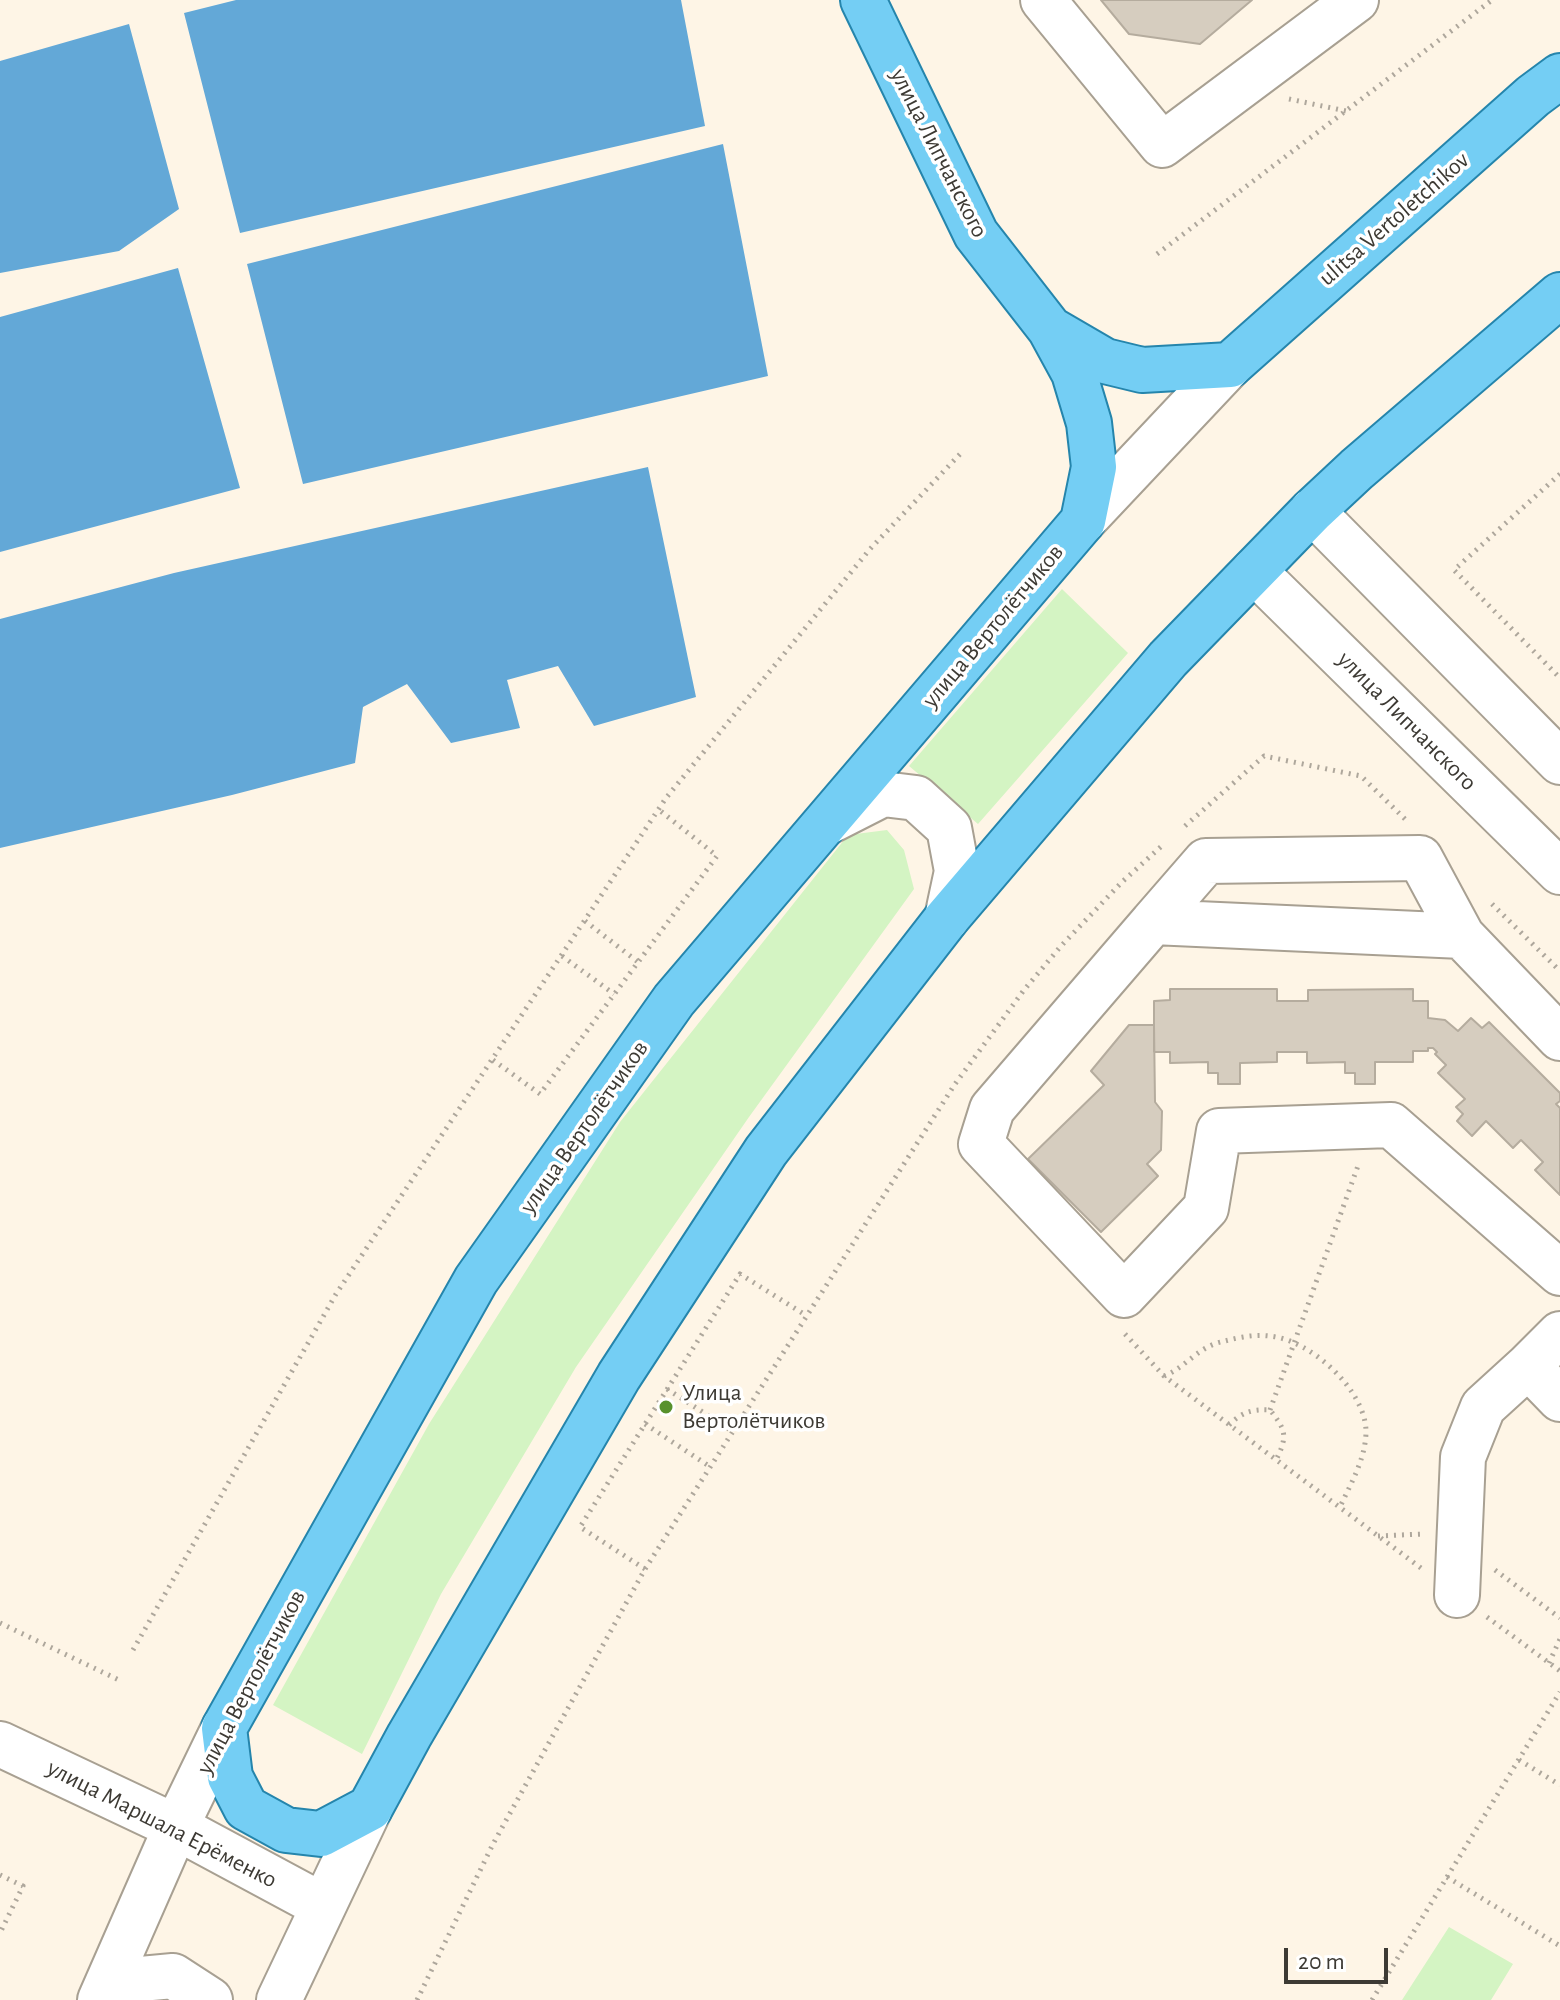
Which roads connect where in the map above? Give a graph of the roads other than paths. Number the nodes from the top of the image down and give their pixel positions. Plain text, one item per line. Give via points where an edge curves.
1 (863, 0) edge
2 (1043, 0) edge
3 (1356, 0) edge
4 (1560, 76) edge
5 (1560, 295) edge
6 (1050, 329) junction
7 (1230, 365) junction
8 (1312, 511) junction
9 (1083, 521) junction
10 (1254, 571) junction
11 (1560, 762) edge
12 (828, 822) junction
13 (1560, 872) edge
14 (947, 918) junction
15 (1153, 922) junction
16 (1462, 936) junction
17 (1560, 1038) edge
18 (1560, 1273) edge
19 (1560, 1334) edge
20 (1528, 1366) junction
21 (1560, 1399) edge
22 (1457, 1595) road end
23 (224, 1728) junction
24 (0, 1744) edge
25 (370, 1808) junction
26 (176, 1827) junction
27 (323, 1906) junction
28 (102, 2000) edge
29 (210, 2000) edge
30 (279, 2000) edge

1 - 6 main road, улица Липчанского via 976,234
2 - 3 street via 1162,145
4 - 7 main road, ulitsa Vertoletchikov
5 - 8 main road
6 - 7 main road via 1105,361 1142,370
6 - 9 main road, улица Липчанского via 1074,373 1089,423 1094,467
7 - 9 street, улица Вертолётчиков
8 - 10 main road
8 - 11 street
9 - 12 main road, улица Вертолётчиков
10 - 13 street, улица Липчанского
10 - 14 main road via 1168,659
12 - 14 street via 883,794 916,798 949,828 957,871
12 - 23 main road, улица Вертолётчиков via 674,1000 476,1280
14 - 25 main road via 766,1151 628,1363
15 - 16 street
15 - 16 street via 1206,861 1420,858
15 - 18 street via 992,1109 981,1144 1124,1295 1206,1208 1219,1131 1391,1125
16 - 17 street
19 - 20 street
20 - 21 street
20 - 22 street via 1483,1407 1463,1457
23 - 25 main road via 230,1777 246,1808 286,1830 321,1834
23 - 26 street, улица Вертолётчиков
24 - 26 street, улица Маршала Ерёменко
25 - 27 street
26 - 27 street, улица Маршала Ерёменко
26 - 28 street, улица Вертолётчиков
27 - 30 street
28 - 29 street via 141,1979 173,1976

